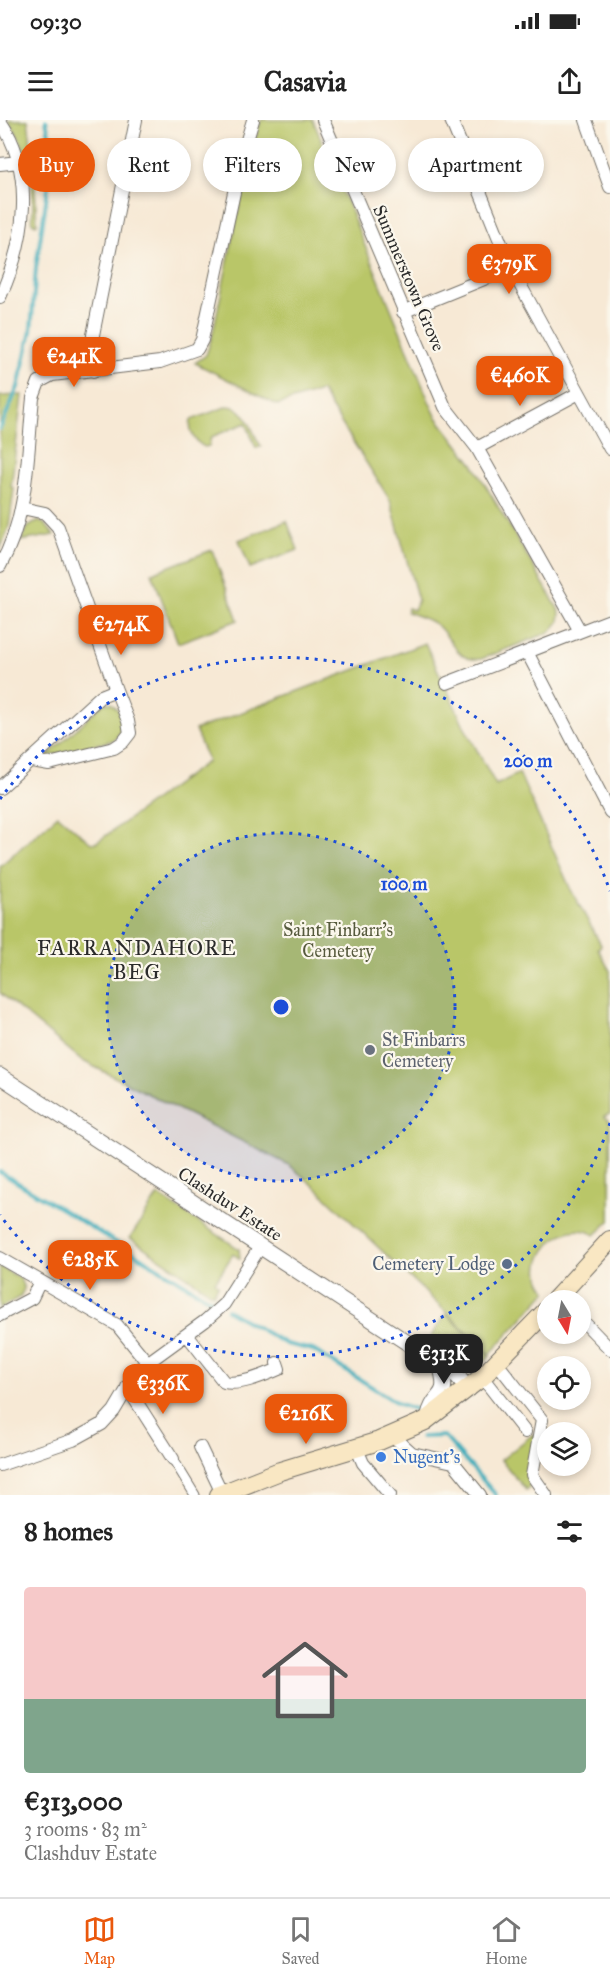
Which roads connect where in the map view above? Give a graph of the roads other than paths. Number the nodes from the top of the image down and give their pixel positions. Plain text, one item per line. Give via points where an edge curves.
1 (136, 120) edge
2 (253, 120) edge
3 (323, 120) edge
4 (451, 120) edge
5 (586, 120) edge
6 (0, 121) edge
7 (18, 158) edge
8 (18, 162) edge
9 (0, 164) edge
10 (610, 187) edge
11 (23, 192) edge
12 (511, 268) junction
13 (1, 290) edge
14 (403, 312) junction
15 (93, 371) junction
16 (579, 393) junction
17 (477, 448) junction
18 (610, 449) edge
19 (22, 508) junction
20 (0, 566) edge
21 (610, 620) edge
22 (580, 632) junction
23 (527, 652) junction
24 (447, 683) dead end
25 (116, 690) junction
26 (32, 761) junction
27 (0, 788) edge
28 (610, 812) edge
29 (0, 1076) edge
30 (610, 1240) edge
31 (260, 1247) junction
32 (0, 1258) edge
33 (40, 1281) junction
34 (566, 1290) edge
35 (0, 1315) edge
36 (537, 1321) edge
37 (591, 1329) edge
38 (187, 1335) junction
39 (610, 1349) edge
40 (147, 1362) junction
41 (278, 1363) dead end
42 (497, 1363) junction
43 (440, 1364) junction
44 (476, 1383) junction
45 (127, 1387) junction
46 (428, 1419) junction
47 (525, 1432) dead end
48 (393, 1436) junction
49 (200, 1448) dead end
50 (357, 1449) junction
51 (173, 1459) joint
52 (0, 1465) edge
53 (220, 1494) edge
54 (195, 1495) edge
55 (390, 1495) edge
56 (480, 1495) edge
57 (546, 1495) edge

1 - 15 street via 93,335
2 - 15 street via 197,349 187,355
3 - 14 street, Summerstown Grove
4 - 12 street
5 - 10 street
6 - 7 street
8 - 9 street
11 - 13 street via 14,264
12 - 14 street
12 - 16 street
14 - 17 street, Summerstown Grove via 445,407
15 - 19 street via 52,375 39,382 33,398
16 - 17 street
16 - 18 street
17 - 22 street, Summerstown Grove
19 - 20 street via 13,542
19 - 25 street via 50,516 58,527
21 - 22 street
22 - 23 street
23 - 24 street
23 - 28 street
25 - 26 street via 101,696
25 - 26 street via 130,733 123,742 114,748 49,764
26 - 27 street
29 - 31 street, Clashduv Estate
30 - 34 main road
31 - 38 street via 224,1304
31 - 43 street, Clashduv Estate
32 - 33 street
33 - 35 street via 32,1298
33 - 40 street via 117,1325
36 - 42 main road
37 - 39 street
38 - 40 street
38 - 41 street via 219,1378 228,1383 279,1369
40 - 45 street
42 - 44 main road
42 - 57 street via 542,1420 532,1476
43 - 44 street, Clashduv Estate
43 - 46 street via 444,1388
44 - 46 main road
44 - 47 street
45 - 51 street
45 - 52 street via 108,1418 89,1433
46 - 48 main road
48 - 50 main road
48 - 56 street via 412,1453 453,1461
49 - 53 street
50 - 53 main road
50 - 55 street via 363,1463
51 - 54 street

